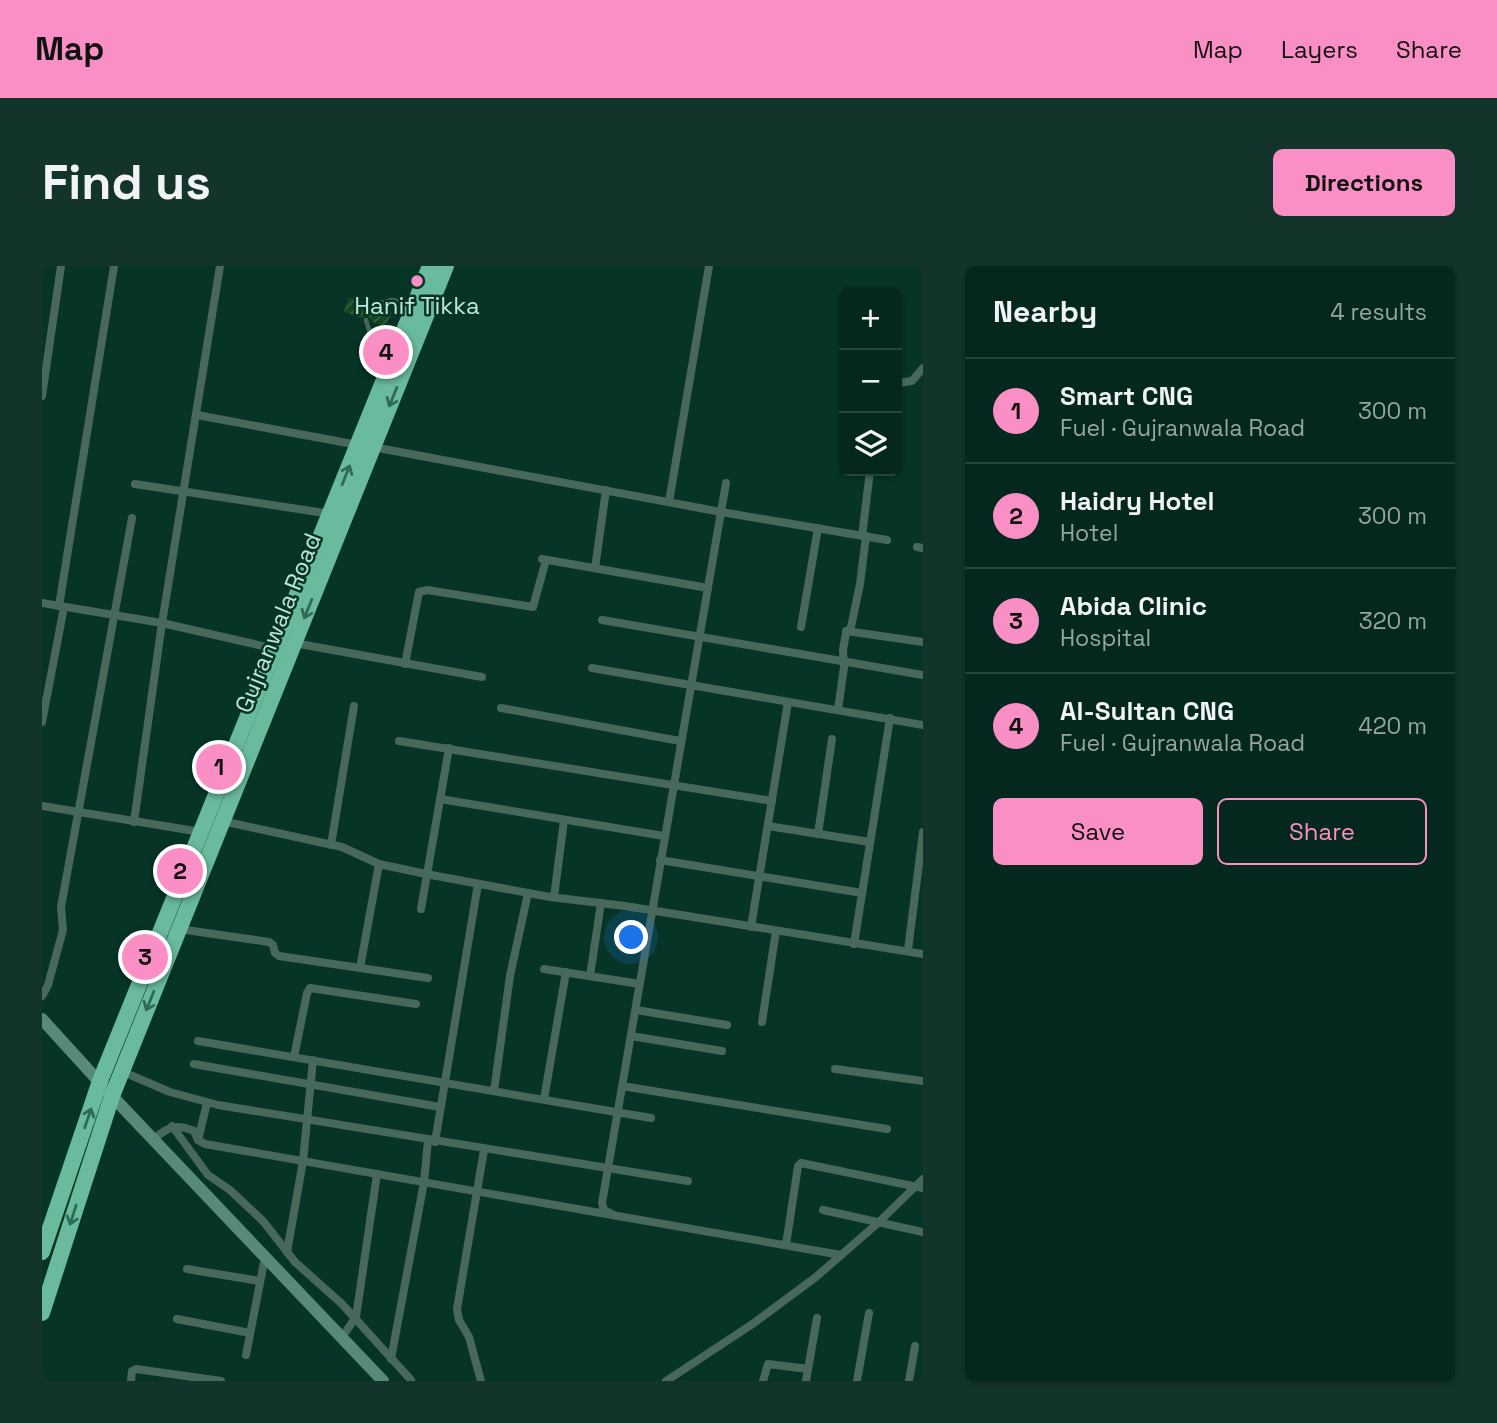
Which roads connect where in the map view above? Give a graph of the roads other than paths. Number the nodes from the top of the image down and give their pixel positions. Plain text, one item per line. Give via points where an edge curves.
1 (61, 266) edge
2 (114, 266) edge
3 (220, 266) edge
4 (430, 266) edge
5 (446, 266) edge
6 (709, 266) edge
7 (373, 306) dead end
8 (420, 310) junction
9 (366, 320) dead end
10 (392, 361) junction
11 (923, 368) edge
12 (902, 383) edge
13 (42, 396) edge
14 (197, 415) junction
15 (366, 446) junction
16 (870, 476) edge
17 (726, 483) dead end
18 (135, 484) dead end
19 (606, 490) junction
20 (185, 491) junction
21 (669, 502) junction
22 (721, 512) junction
23 (331, 514) junction
24 (132, 518) dead end
25 (818, 528) junction
26 (864, 536) junction
27 (887, 540) dead end
28 (594, 568) junction
29 (708, 588) junction
30 (42, 603) edge
31 (62, 607) junction
32 (113, 615) junction
33 (602, 620) dead end
34 (162, 624) junction
35 (801, 627) dead end
36 (846, 631) junction
37 (699, 636) junction
38 (923, 642) edge
39 (294, 643) junction
40 (276, 649) junction
41 (844, 661) junction
42 (405, 664) junction
43 (592, 668) dead end
44 (923, 675) edge
45 (482, 677) dead end
46 (690, 687) junction
47 (788, 702) junction
48 (354, 706) dead end
49 (501, 708) dead end
50 (838, 710) junction
51 (890, 718) junction
52 (42, 722) edge
53 (923, 725) edge
54 (832, 739) dead end
55 (399, 741) dead end
56 (680, 741) junction
57 (449, 748) junction
58 (673, 785) junction
59 (440, 799) junction
60 (772, 801) junction
61 (42, 806) edge
62 (78, 813) junction
63 (564, 820) junction
64 (222, 821) junction
65 (134, 822) junction
66 (768, 826) junction
67 (202, 832) junction
68 (923, 832) edge
69 (818, 834) junction
70 (664, 836) junction
71 (870, 842) junction
72 (331, 845) junction
73 (660, 860) junction
74 (379, 864) junction
75 (426, 874) junction
76 (760, 876) junction
77 (478, 884) junction
78 (528, 893) junction
79 (862, 893) junction
80 (554, 897) junction
81 (601, 903) junction
82 (421, 909) dead end
83 (652, 911) junction
84 (751, 927) junction
85 (179, 929) junction
86 (776, 931) junction
87 (854, 944) junction
88 (908, 950) junction
89 (923, 954) edge
90 (360, 968) junction
91 (544, 969) dead end
92 (566, 972) junction
93 (590, 976) junction
94 (429, 978) dead end
95 (640, 984) junction
96 (42, 996) edge
97 (416, 1004) dead end
98 (636, 1010) junction
99 (42, 1019) edge
100 (762, 1022) dead end
101 (727, 1024) dead end
102 (631, 1036) junction
103 (198, 1041) dead end
104 (722, 1051) dead end
105 (294, 1057) junction
106 (313, 1060) junction
107 (194, 1064) dead end
108 (835, 1069) dead end
109 (121, 1072) junction
110 (100, 1081) junction
111 (923, 1081) edge
112 (443, 1082) junction
113 (311, 1084) junction
114 (622, 1086) junction
115 (494, 1091) junction
116 (112, 1096) junction
117 (544, 1100) junction
118 (207, 1103) junction
119 (440, 1107) junction
120 (617, 1112) junction
121 (651, 1118) dead end
122 (307, 1121) junction
123 (172, 1126) junction
124 (887, 1129) dead end
125 (153, 1139) junction
126 (198, 1139) junction
127 (431, 1141) junction
128 (484, 1150) junction
129 (303, 1161) junction
130 (608, 1170) junction
131 (377, 1174) junction
132 (923, 1179) edge
133 (688, 1181) dead end
134 (424, 1182) junction
135 (919, 1188) edge
136 (478, 1191) junction
137 (823, 1210) dead end
138 (616, 1216) junction
139 (48, 1219) edge
140 (879, 1222) junction
141 (923, 1232) edge
142 (786, 1245) junction
143 (42, 1252) edge
144 (288, 1254) junction
145 (841, 1255) junction
146 (265, 1257) junction
147 (187, 1269) dead end
148 (276, 1269) junction
149 (260, 1281) junction
150 (42, 1313) edge
151 (869, 1313) dead end
152 (817, 1318) dead end
153 (177, 1319) dead end
154 (355, 1320) junction
155 (250, 1333) junction
156 (342, 1338) junction
157 (915, 1346) dead end
158 (246, 1354) dead end
159 (391, 1359) junction
160 (808, 1369) junction
161 (411, 1380) edge
162 (131, 1381) edge
163 (221, 1381) edge
164 (383, 1381) edge
165 (481, 1381) edge
166 (666, 1381) edge
167 (763, 1381) edge
168 (806, 1381) edge
169 (857, 1381) edge
170 (909, 1381) edge

1 - 13 street
2 - 31 street
3 - 14 street
4 - 8 highway, Gujranwala Road
5 - 8 highway, Gujranwala Road
6 - 21 street
7 - 8 lane via 392,300
8 - 10 highway, Gujranwala Road
8 -> 15 highway, Gujranwala Road
9 - 10 lane via 372,340
10 - 15 highway, Gujranwala Road
11 - 12 street via 912,382
14 - 15 street
14 - 20 street
15 - 19 street
23 -> 15 highway, Gujranwala Road
15 -> 39 highway, Gujranwala Road
16 - 26 street
17 - 22 street
18 - 20 street
19 - 21 street
19 - 28 street
20 - 23 street
20 - 34 street
21 - 22 street
22 - 25 street
22 - 29 street
23 - 40 highway, Gujranwala Road
24 - 32 street
25 - 26 street
25 - 35 street
26 - 27 street
26 - 36 street via 860,584 851,627
28 - 29 street
28 - 42 street via 544,560 531,608 419,592
29 - 37 street
30 - 31 street
31 - 32 street
31 - 52 street
32 - 34 street
32 - 62 street
33 - 37 street
34 - 40 street
34 - 65 street
36 - 38 street
36 - 41 street
37 - 41 street
37 - 46 street
39 - 42 street
39 - 64 highway, Gujranwala Road
40 - 67 highway, Gujranwala Road
41 - 44 street
41 - 50 street
42 - 45 street
43 - 46 street
46 - 47 street
46 - 56 street
47 - 50 street
47 - 60 street
48 - 72 street
49 - 56 street
50 - 51 street
51 - 53 street
51 - 71 street
54 - 69 street
55 - 57 street
56 - 58 street
57 - 58 street
57 - 59 street
58 - 60 street
58 - 70 street
59 - 63 street
59 - 75 street
60 - 66 street
61 - 62 street
62 - 65 street
62 - 96 street via 61,907 63,930
63 - 70 street
63 - 80 street
64 - 72 street
64 - 85 highway, Gujranwala Road
65 - 67 street
66 - 69 street
66 - 76 street
67 - 110 highway, Gujranwala Road
68 - 88 street
69 - 71 street
70 - 73 street
71 - 79 street
72 - 74 street
73 - 76 street
73 - 83 street
74 - 75 street
74 - 90 street
75 - 77 street
75 - 82 street
76 - 79 street
76 - 84 street
77 - 78 street
77 - 112 street
78 - 80 street
78 - 115 street
79 - 87 street
80 - 81 street
81 - 83 street
81 - 93 street
83 - 84 street
83 - 95 street
84 - 86 street
85 - 90 street via 269,942 279,956
85 -> 109 highway, Gujranwala Road
86 - 87 street
86 - 100 street
87 - 88 street
88 - 89 street
90 - 94 street
91 - 92 street
92 - 93 street
92 - 117 street
93 - 95 street
95 - 98 street
97 - 105 street via 310,989
98 - 101 street
98 - 102 street
99 - 110 main road
102 - 104 street
102 - 114 street
103 - 105 street
105 - 106 street
106 - 112 street
106 - 113 street
107 - 113 street
108 - 111 street
109 - 116 highway, Gujranwala Road
109 - 118 street
110 - 116 main road
139 -> 110 highway, Gujranwala Road
112 - 115 street
112 - 119 street
113 - 119 street
113 - 122 street
114 - 120 street
114 - 124 street
115 - 117 street
116 - 125 main road
116 -> 150 highway, Gujranwala Road
117 - 120 street
118 - 122 street
118 - 126 street
119 - 127 street
120 - 121 street
120 - 130 street
122 - 127 street
122 - 129 street
123 - 125 street
123 - 126 street via 192,1129
123 - 144 street via 208,1175 263,1221
125 - 146 main road
126 - 129 street
127 - 128 street
127 - 134 street
128 - 130 street
128 - 136 street
129 - 131 street
129 - 144 street
130 - 133 street
130 - 138 street via 602,1206
131 - 134 street
131 - 154 street
132 - 135 street
134 - 136 street
134 - 159 street
135 - 140 street
135 - 142 street via 800,1163
136 - 138 street
136 - 165 street via 457,1310
137 - 140 street
138 - 142 street
139 - 143 highway, Gujranwala Road
140 - 141 street
140 - 145 street
142 - 145 street
144 - 148 street
144 - 154 street
145 - 166 street via 754,1323
146 - 148 main road
146 - 149 street
147 - 149 street
148 - 156 main road
149 - 155 street
151 - 169 street
152 - 160 street
153 - 155 street
154 - 156 street
154 - 159 street
155 - 158 street
156 - 164 main road
157 - 170 street
159 - 161 street
160 - 167 street via 768,1364
160 - 168 street
162 - 163 street via 136,1369

